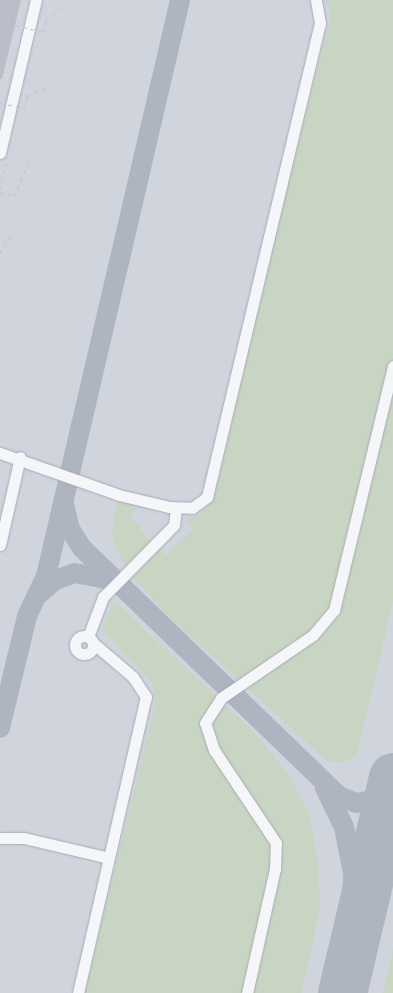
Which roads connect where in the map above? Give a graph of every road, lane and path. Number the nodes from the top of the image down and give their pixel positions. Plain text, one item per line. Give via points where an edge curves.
1 (36, 0) edge
2 (316, 0) edge
3 (64, 4) dead end
4 (15, 25) dead end
5 (49, 86) dead end
6 (0, 103) edge
7 (0, 154) edge
8 (30, 159) dead end
9 (0, 193) edge
10 (11, 235) dead end
11 (0, 253) edge
12 (393, 366) edge
13 (0, 453) edge
14 (20, 458) junction
15 (176, 508) junction
16 (0, 544) edge
17 (0, 838) edge
18 (109, 858) junction
19 (78, 993) edge
20 (247, 993) edge

1 - 7 lane
2 - 15 lane via 320,23 211,488 196,507
3 - 4 path, bridge via 46,20 43,32
5 - 6 path, bridge via 28,96 25,108
8 - 9 path via 14,196
10 - 11 path
12 - 20 lane via 334,610 312,635 221,698 205,722 214,750 276,843 275,869
13 - 14 lane
14 - 15 lane via 119,495
14 - 16 lane
15 - 18 lane via 174,525 99,603 90,644 116,660 142,686 146,697
17 - 18 lane via 24,838
18 - 19 lane

